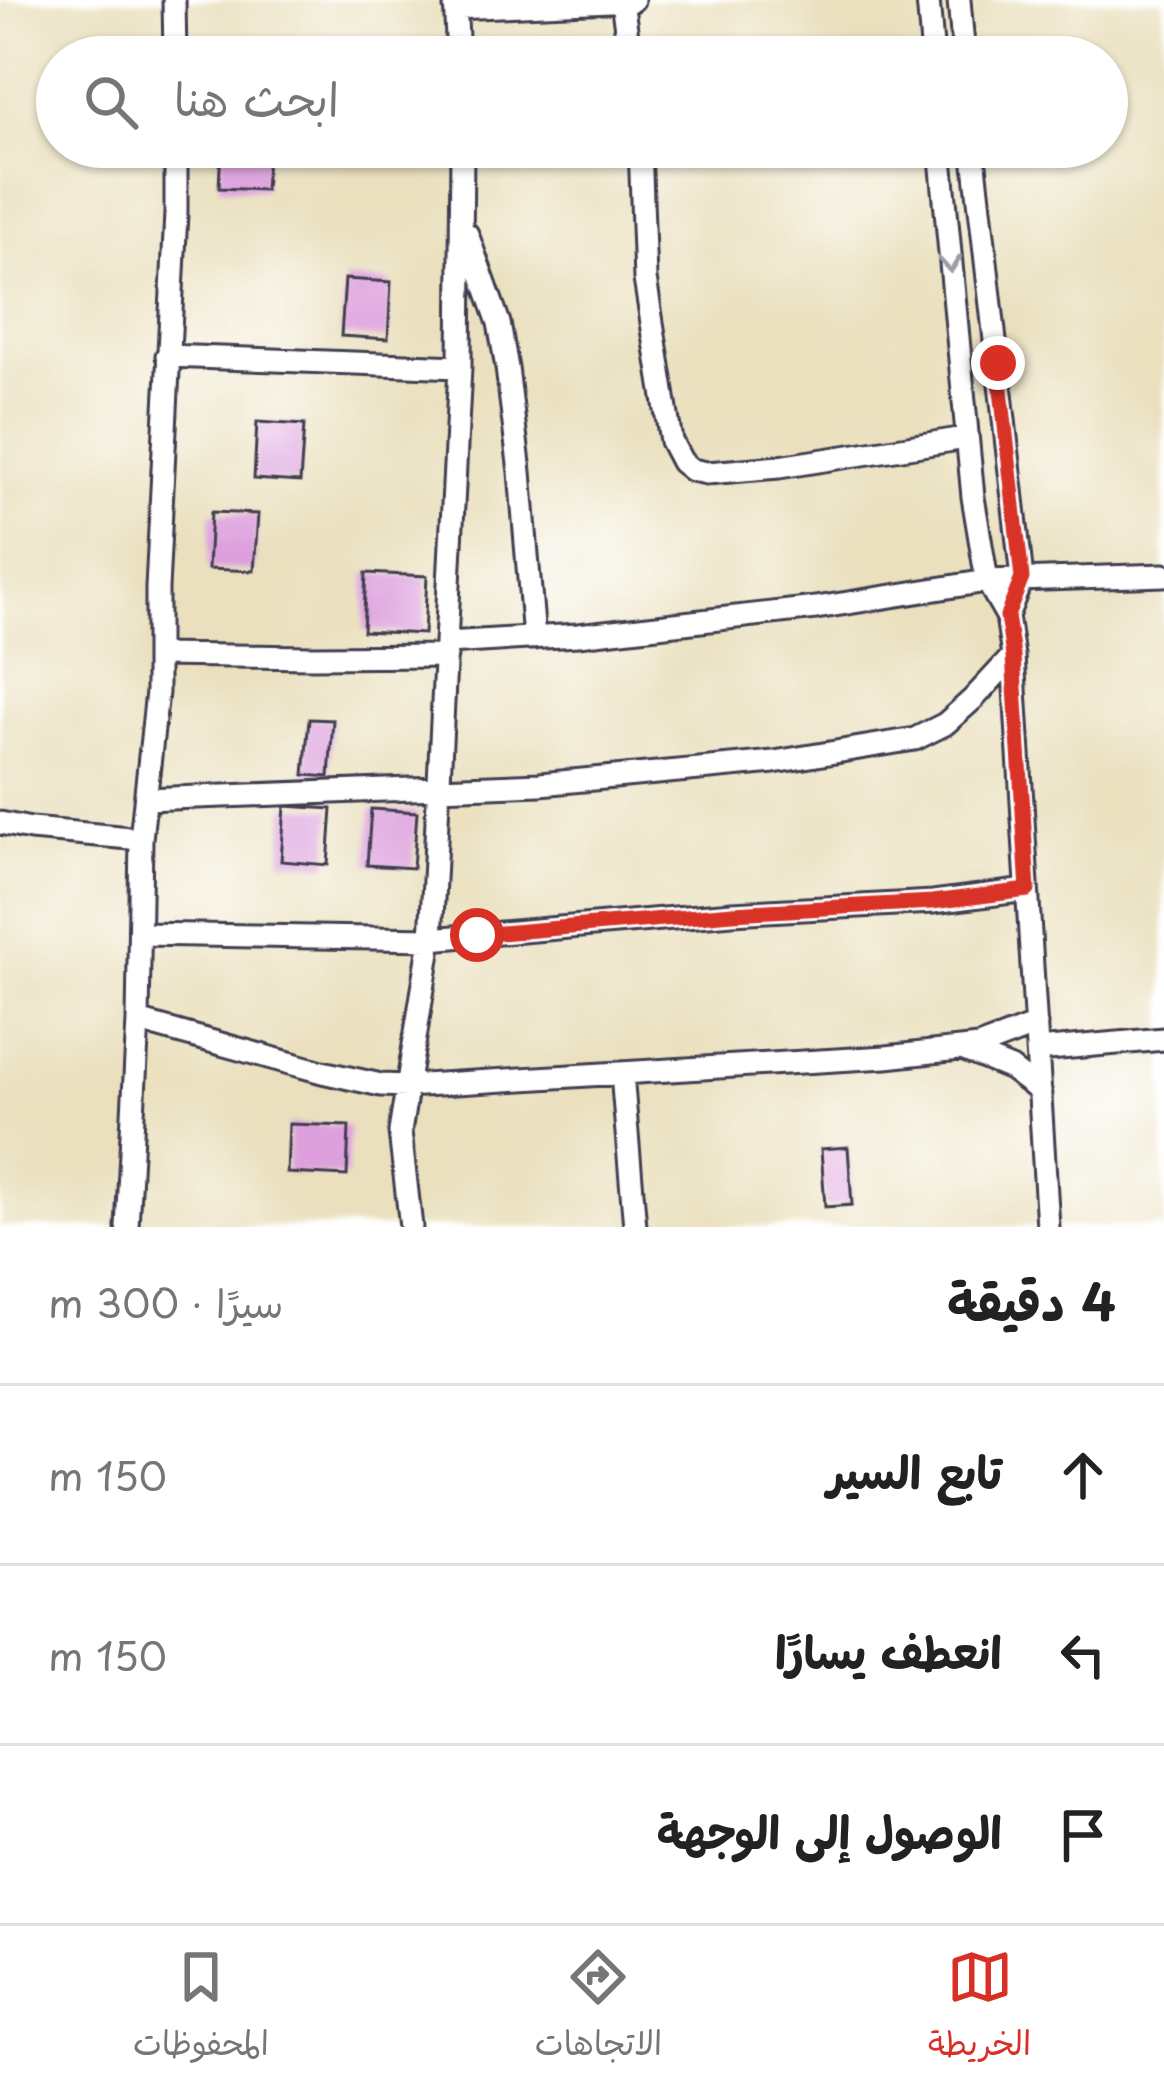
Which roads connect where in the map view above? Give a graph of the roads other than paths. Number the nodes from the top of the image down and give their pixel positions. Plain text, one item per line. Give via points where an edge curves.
1 (174, 0) edge
2 (633, 0) edge
3 (928, 0) edge
4 (959, 0) edge
5 (622, 1) edge
6 (455, 4) edge
7 (175, 36) edge
8 (457, 36) edge
9 (627, 36) edge
10 (931, 36) edge
11 (962, 36) edge
12 (176, 168) edge
13 (462, 168) edge
14 (641, 168) edge
15 (942, 168) edge
16 (975, 168) edge
17 (463, 222) junction
18 (167, 356) junction
19 (460, 367) junction
20 (966, 438) junction
21 (1164, 575) edge
22 (1022, 578) junction
23 (987, 581) junction
24 (1007, 616) junction
25 (534, 638) junction
26 (446, 650) junction
27 (157, 655) junction
28 (1013, 656) junction
29 (439, 786) junction
30 (146, 799) junction
31 (0, 823) edge
32 (141, 839) junction
33 (1028, 890) junction
34 (140, 934) junction
35 (431, 938) junction
36 (138, 1021) junction
37 (1036, 1025) junction
38 (1164, 1039) edge
39 (962, 1049) junction
40 (1037, 1050) junction
41 (622, 1074) junction
42 (406, 1086) junction
43 (1040, 1091) junction
44 (127, 1227) edge
45 (411, 1227) edge
46 (635, 1227) edge
47 (1048, 1227) edge

1 - 7 street
2 - 5 street
3 - 10 street
4 - 11 street
5 - 6 street
5 - 9 street
6 - 8 street
12 - 18 street
13 - 17 street
14 - 20 street via 645,279 671,441 682,462 707,472 778,467
15 -> 20 street
16 - 22 street
17 - 19 street
17 - 25 street via 507,368
18 - 19 street
18 - 27 street
19 - 26 street
20 - 23 street
21 - 22 street
22 - 23 street
22 - 24 street
23 - 24 street
23 - 25 street
24 - 28 street
25 - 26 street
26 - 27 street
26 - 29 street
27 - 30 street
28 - 29 street via 945,724 915,739 774,763
28 - 33 street
29 - 30 street
29 - 35 street
30 - 32 street
31 - 32 street
32 - 34 street
33 - 35 street
33 - 37 street
34 - 35 street
34 - 36 street
35 - 42 street
36 - 42 street via 322,1072
36 - 44 street
37 - 39 street
37 - 40 street
38 - 40 street
39 - 41 street
39 - 43 street
40 - 43 street
41 - 42 street
41 - 46 street
42 - 45 street via 400,1132
43 - 47 street

